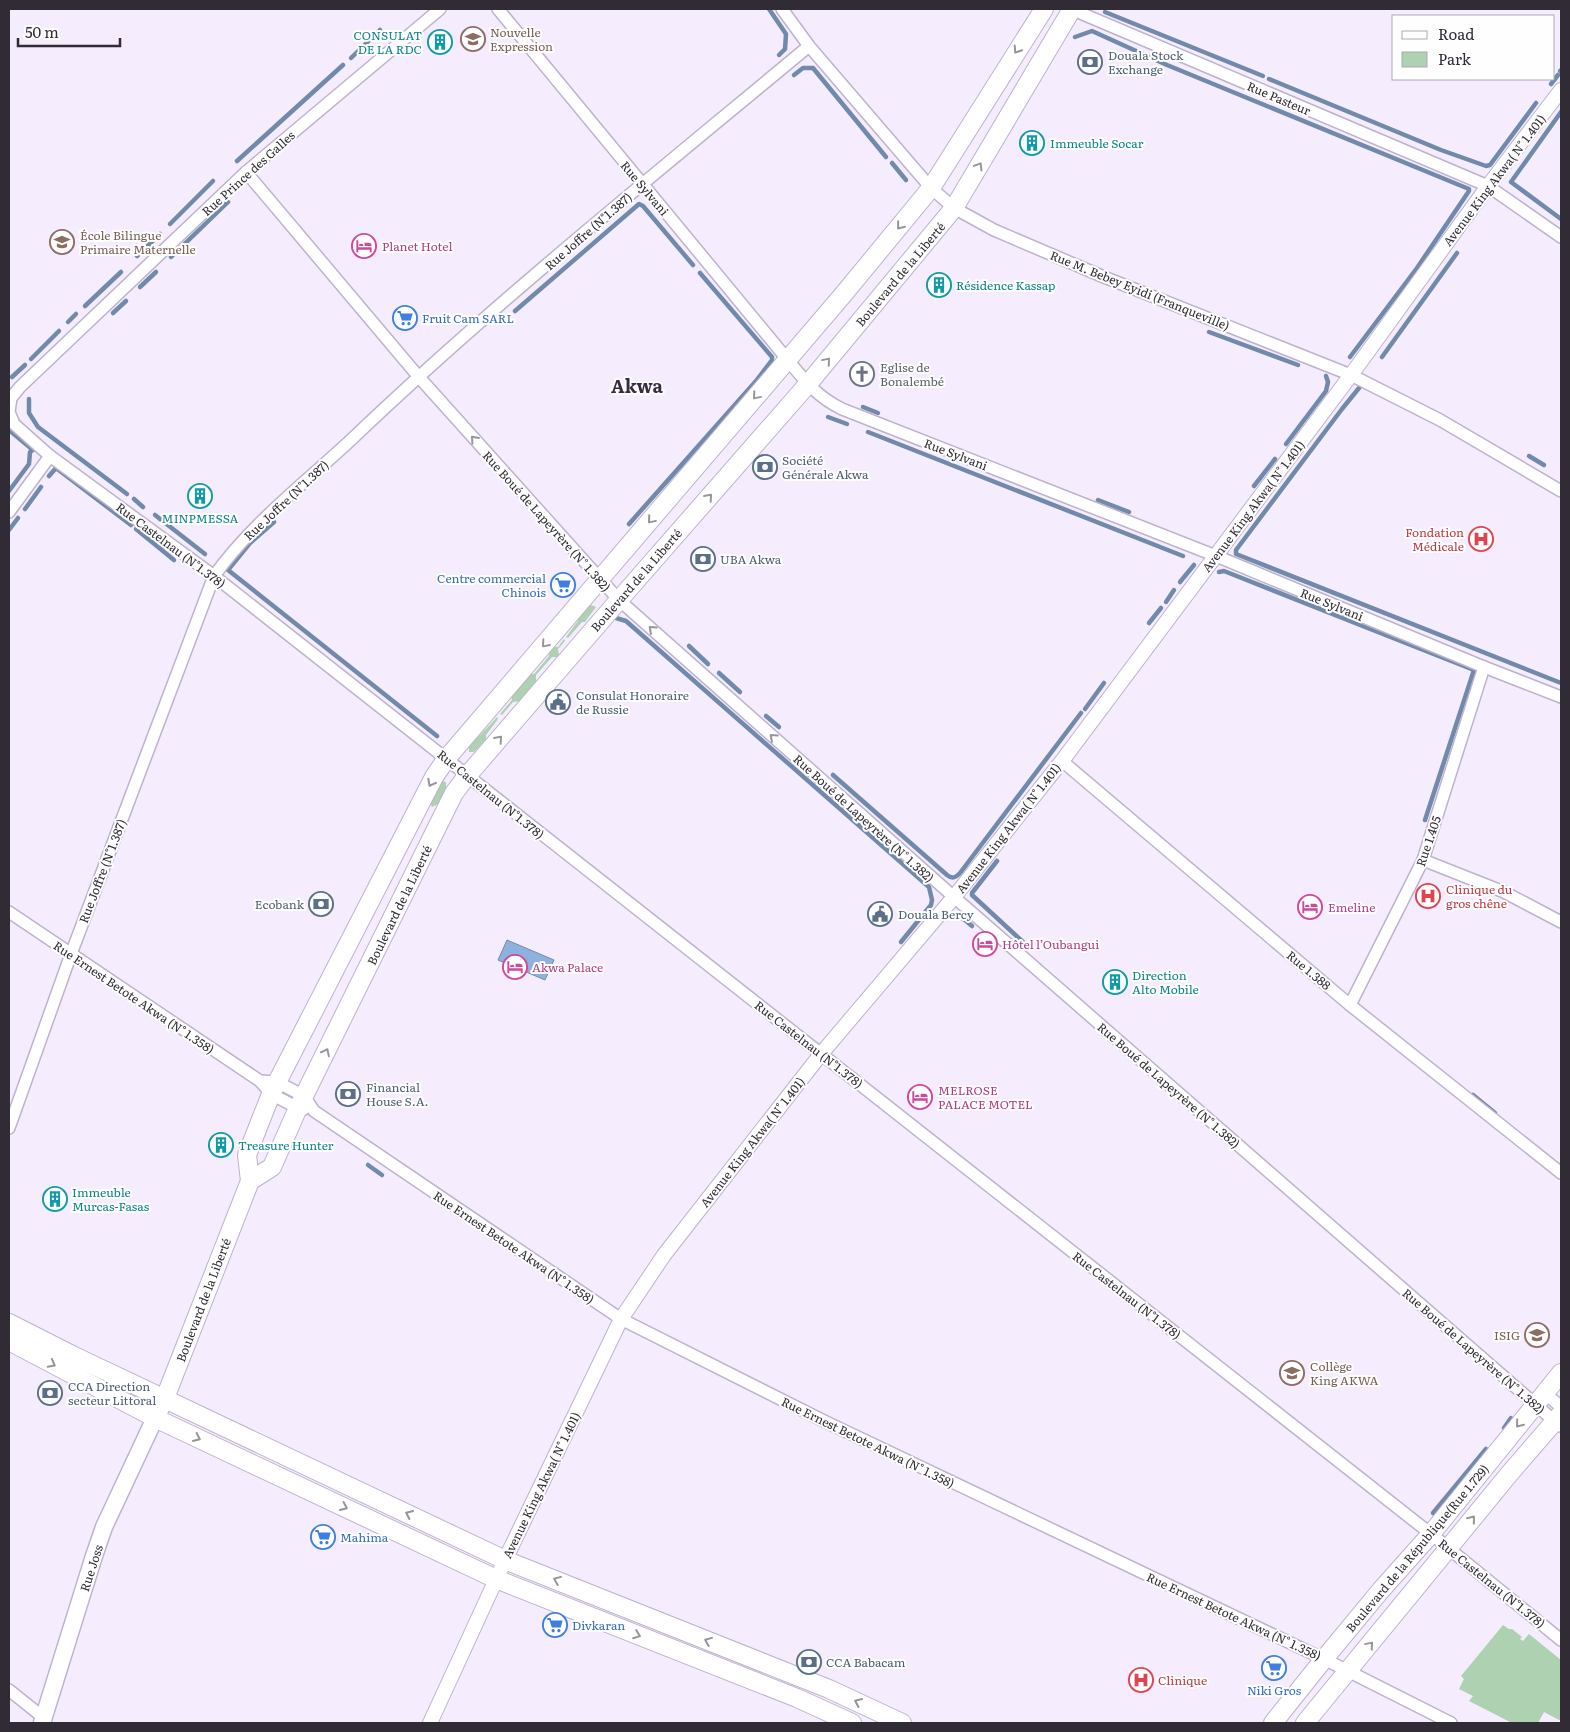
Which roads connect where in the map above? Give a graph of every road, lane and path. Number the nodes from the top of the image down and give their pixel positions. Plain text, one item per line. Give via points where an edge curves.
1 (440, 9) edge
2 (498, 9) edge
3 (782, 9) edge
4 (1044, 9) edge
5 (1072, 9) edge
6 (809, 46) junction
7 (1561, 90) edge
8 (246, 172) junction
9 (642, 184) junction
10 (1488, 186) junction
11 (931, 188) junction
12 (954, 208) junction
13 (1561, 236) edge
14 (787, 359) junction
15 (418, 376) junction
16 (1351, 376) junction
17 (808, 384) junction
18 (50, 456) junction
19 (1561, 491) edge
20 (9, 512) edge
21 (1216, 556) junction
22 (214, 576) junction
23 (600, 580) junction
24 (619, 600) junction
25 (1484, 667) junction
26 (1561, 697) edge
27 (447, 758) junction
28 (1062, 761) junction
29 (468, 776) junction
30 (1423, 860) junction
31 (954, 897) junction
32 (9, 912) edge
33 (1561, 922) edge
34 (71, 954) junction
35 (1350, 1005) junction
36 (821, 1054) junction
37 (269, 1085) junction
38 (305, 1105) junction
39 (9, 1128) edge
40 (1561, 1173) edge
41 (250, 1181) junction
42 (621, 1320) junction
43 (9, 1323) edge
44 (9, 1341) edge
45 (1561, 1373) edge
46 (165, 1398) junction
47 (1540, 1398) junction
48 (1560, 1417) edge
49 (154, 1418) junction
50 (1431, 1534) junction
51 (1449, 1548) junction
52 (505, 1560) junction
53 (496, 1580) junction
54 (1561, 1640) edge
55 (1324, 1659) junction
56 (1348, 1671) junction
57 (9, 1690) edge
58 (45, 1722) edge
59 (430, 1723) edge
60 (852, 1723) edge
61 (902, 1723) edge
62 (1273, 1723) edge
63 (1305, 1723) edge
64 (1451, 1723) edge

1 - 8 street, Rue Prince des Galles
2 - 9 street, Rue Sylvani
3 - 6 street, Rue M. Bebey Eyidi (Franqueville)
4 -> 11 main road, Boulevard de la Liberté
5 - 10 street, Rue Pasteur
12 -> 5 main road, Boulevard de la Liberté
6 - 9 street, Rue Joffre (N°1.387)
6 - 11 street, Rue M. Bebey Eyidi (Franqueville)
7 - 10 street, Avenue King Akwa( N° 1.401)
8 - 15 street, Rue Boué de Lapeyrère (N° 1.382)
8 - 18 street, Rue Prince des Galles via 11,398 9,412 14,424
9 - 14 street, Rue Sylvani
9 - 15 street, Rue Joffre (N°1.387)
10 - 13 street, Rue Pasteur
10 - 16 street, Avenue King Akwa( N° 1.401)
11 - 12 street, Rue M. Bebey Eyidi (Franqueville)
11 -> 14 main road, Boulevard de la Liberté
12 - 16 street, Rue M. Bebey Eyidi (Franqueville) via 994,230 1104,277
17 -> 12 main road, Boulevard de la Liberté
14 - 17 street, Rue Sylvani
14 -> 23 main road, Boulevard de la Liberté
15 - 22 street, Rue Joffre (N°1.387) via 248,534
23 -> 15 street, Rue Boué de Lapeyrère (N° 1.382)
16 - 19 street, Rue M. Bebey Eyidi (Franqueville) via 1440,420
16 - 21 street, Avenue King Akwa( N° 1.401)
17 - 21 street, Rue Sylvani via 842,409
24 -> 17 main road, Boulevard de la Liberté
18 - 20 street
18 - 22 street, Rue Castelnau (N°1.378)
21 - 25 street, Rue Sylvani
21 - 28 street, Avenue King Akwa( N° 1.401)
22 - 27 street, Rue Castelnau (N°1.378)
22 - 34 street, Rue Joffre (N°1.387)
23 - 24 street, Rue Boué de Lapeyrère (N° 1.382)
23 -> 27 main road, Boulevard de la Liberté
29 -> 24 main road, Boulevard de la Liberté
31 -> 24 street, Rue Boué de Lapeyrère (N° 1.382)
25 - 26 street, Rue Sylvani
25 - 30 street, Rue 1.405
27 - 29 street, Rue Castelnau (N°1.378)
27 -> 37 main road, Boulevard de la Liberté
28 - 31 street, Avenue King Akwa( N° 1.401)
28 - 35 street, Rue 1.388
29 - 36 street, Rue Castelnau (N°1.378)
38 -> 29 main road, Boulevard de la Liberté via 454,793
30 - 33 street via 1504,892
30 - 35 street, Rue 1.405
31 - 36 street, Avenue King Akwa( N° 1.401)
31 - 47 street, Rue Boué de Lapeyrère (N° 1.382)
32 - 34 street, Rue Ernest Betote Akwa (N° 1.358)
34 - 37 street, Rue Ernest Betote Akwa (N° 1.358)
34 - 39 street, Rue Joffre (N°1.387)
35 - 40 street, Rue 1.388
36 - 42 street, Avenue King Akwa( N° 1.401) via 664,1255
36 - 50 street, Rue Castelnau (N°1.378)
37 - 38 street, Rue Ernest Betote Akwa (N° 1.358)
37 - 41 main road, Boulevard de la Liberté via 247,1155
38 - 41 main road, Boulevard de la Liberté via 272,1167
38 - 42 street, Rue Ernest Betote Akwa (N° 1.358)
41 - 46 main road, Boulevard de la Liberté
42 - 52 street, Avenue King Akwa( N° 1.401)
42 - 55 street, Rue Ernest Betote Akwa (N° 1.358) via 835,1427
43 - 46 main road
44 -> 49 main road
45 - 47 main road, Boulevard de la République(Rue 1.729)
46 - 49 main road, Boulevard de la Liberté
52 -> 46 main road
47 - 48 street, Rue Boué de Lapeyrère (N° 1.382)
47 -> 50 main road, Boulevard de la République(Rue 1.729)
51 -> 48 main road, Boulevard de la République(Rue 1.729)
49 -> 53 main road
49 - 58 main road, Rue Joss via 104,1527
50 - 51 street, Rue Castelnau (N°1.378)
50 - 55 main road, Boulevard de la République(Rue 1.729)
51 - 54 street, Rue Castelnau (N°1.378)
56 -> 51 main road, Boulevard de la République(Rue 1.729)
52 - 53 street, Avenue King Akwa( N° 1.401)
61 -> 52 main road via 829,1689
53 - 59 street, Avenue King Akwa( N° 1.401)
53 -> 60 main road via 797,1698
55 - 56 street, Rue Ernest Betote Akwa (N° 1.358)
55 - 62 main road, Boulevard de la République(Rue 1.729)
56 - 63 main road, Boulevard de la République(Rue 1.729)
56 - 64 street, Rue Ernest Betote Akwa (N° 1.358)
57 - 58 street

